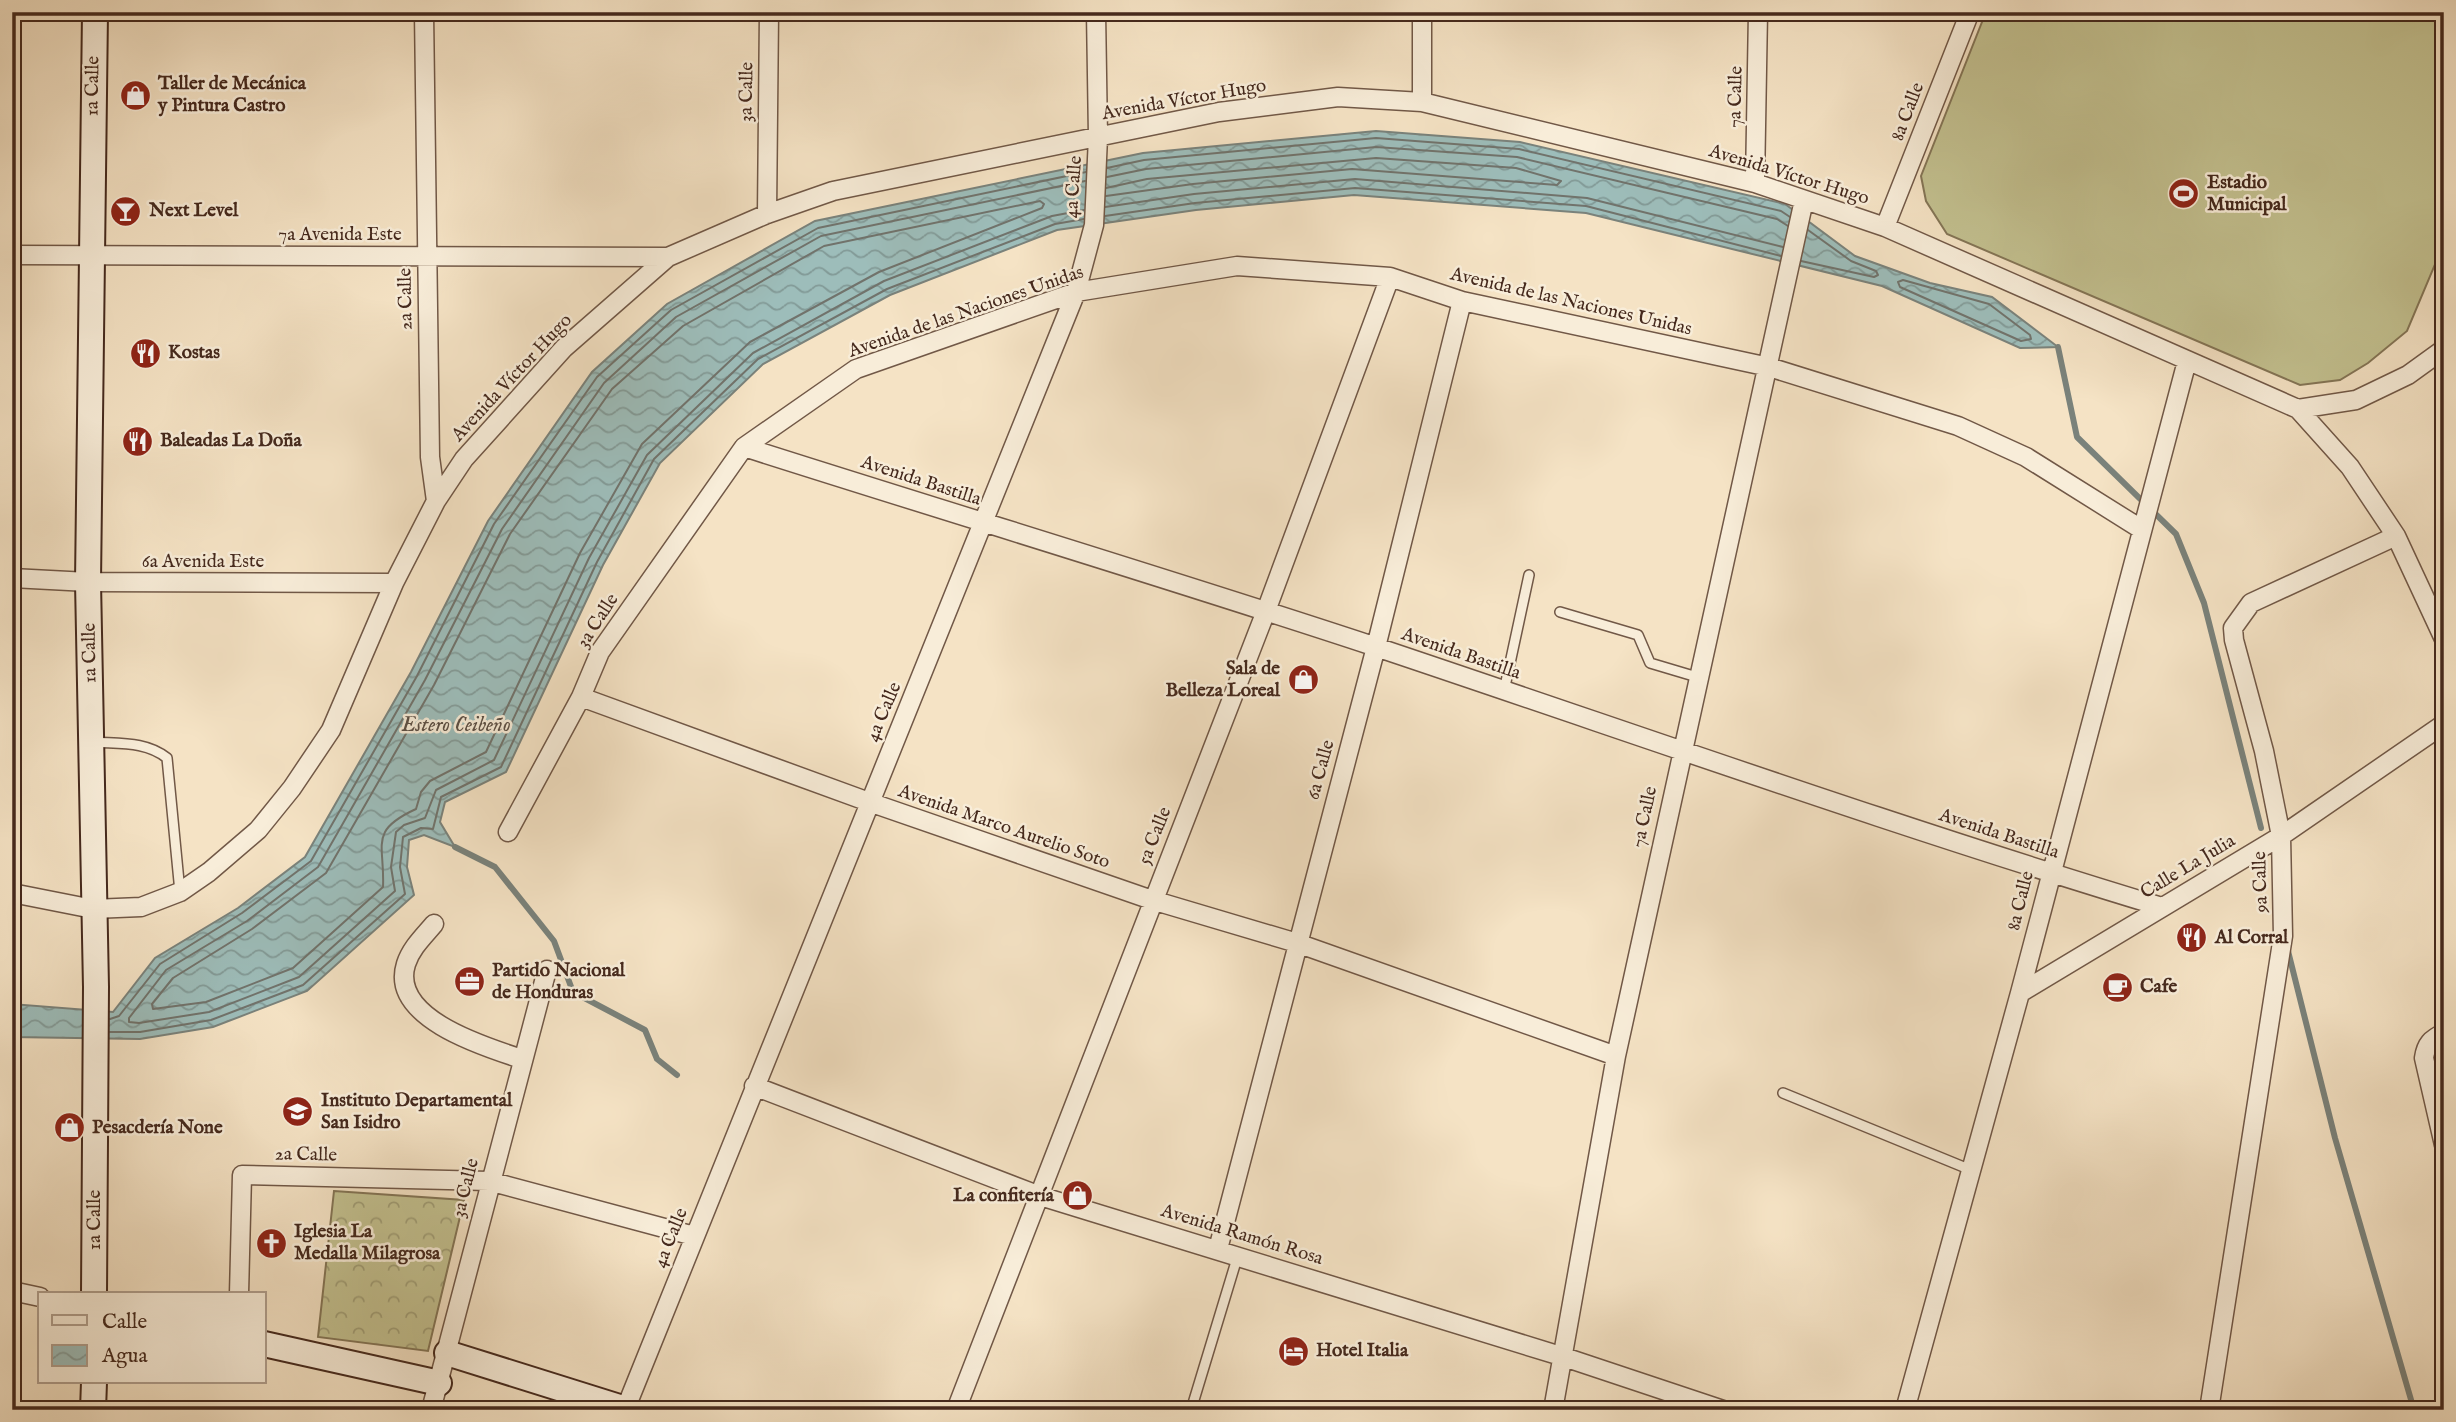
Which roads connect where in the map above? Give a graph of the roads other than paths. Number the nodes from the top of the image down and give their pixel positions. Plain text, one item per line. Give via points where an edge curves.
1 (95, 12) edge
2 (424, 12) edge
3 (769, 12) edge
4 (1096, 12) edge
5 (1422, 12) edge
6 (1758, 12) edge
7 (1969, 12) edge
8 (1422, 102) junction
9 (1098, 137) junction
10 (1755, 183) junction
11 (1804, 200) junction
12 (767, 214) junction
13 (1885, 227) junction
14 (12, 255) edge
15 (91, 255) junction
16 (426, 256) junction
17 (668, 257) junction
18 (1390, 278) junction
19 (1076, 292) junction
20 (1462, 301) junction
21 (2444, 349) edge
22 (2188, 361) junction
23 (1769, 367) junction
24 (2298, 409) junction
25 (744, 447) junction
26 (436, 501) junction
27 (984, 524) junction
28 (2141, 529) junction
29 (2396, 536) junction
30 (1529, 575) dead end
31 (12, 578) edge
32 (88, 582) junction
33 (394, 583) junction
34 (1266, 611) junction
35 (1560, 612) dead end
36 (2444, 639) edge
37 (1376, 647) junction
38 (1697, 677) junction
39 (1504, 691) junction
40 (581, 697) junction
41 (2444, 724) edge
42 (92, 742) junction
43 (1681, 751) junction
44 (869, 802) junction
45 (508, 832) dead end
46 (2281, 836) junction
47 (2049, 873) junction
48 (180, 892) junction
49 (12, 893) edge
50 (1152, 900) junction
51 (2162, 907) junction
52 (93, 908) junction
53 (434, 924) dead end
54 (1297, 943) junction
55 (547, 970) dead end
56 (2020, 993) junction
57 (2444, 1034) edge
58 (1616, 1056) junction
59 (522, 1059) junction
60 (754, 1086) junction
61 (1783, 1093) dead end
62 (2444, 1145) edge
63 (1971, 1170) junction
64 (489, 1181) junction
65 (1041, 1196) junction
66 (694, 1236) junction
67 (1218, 1249) junction
68 (1238, 1255) junction
69 (12, 1291) edge
70 (94, 1292) edge
71 (239, 1292) edge
72 (38, 1297) edge
73 (266, 1344) edge
74 (447, 1353) junction
75 (1564, 1357) junction
76 (439, 1383) junction
77 (93, 1384) edge
78 (626, 1409) edge
79 (93, 1410) edge
80 (431, 1410) edge
81 (957, 1410) edge
82 (1191, 1410) edge
83 (1553, 1410) edge
84 (1723, 1410) edge
85 (1905, 1410) edge
86 (2209, 1410) edge

1 - 15 street, 1a Calle
2 - 16 street, 2a Calle
3 - 12 street, 3a Calle
4 - 9 street, 4a Calle
5 - 8 street
6 - 10 street, 7a Calle
7 - 13 street, 8a Calle
8 - 9 street, Avenida Víctor Hugo via 1338,97 1219,112
8 - 10 street, Avenida Víctor Hugo
9 - 12 street, Avenida Víctor Hugo via 833,191
9 - 19 street, 4a Calle via 1094,225
10 - 11 street, Avenida Víctor Hugo
11 - 13 street, Avenida Víctor Hugo
11 - 23 street, 7a Calle
12 - 17 street, Avenida Víctor Hugo
13 - 22 street, Avenida Víctor Hugo
14 - 15 street, 7a Avenida Este
15 - 16 street, 7a Avenida Este
15 - 32 street, 1a Calle
16 - 17 street, 7a Avenida Este
16 - 26 street, 2a Calle via 430,457
17 - 26 street, Avenida Víctor Hugo via 564,348 464,459
18 - 19 street, Avenida de las Naciones Unidas via 1237,266
18 - 20 street, Avenida de las Naciones Unidas
18 - 34 street, 5a Calle
19 - 25 street, Avenida de las Naciones Unidas via 856,369
19 - 27 street, 4a Calle
20 - 23 street, Avenida de las Naciones Unidas
20 - 37 street, 6a Calle
21 - 24 street via 2408,374 2356,400
22 - 24 street, Avenida Víctor Hugo
22 - 28 street, 8a Calle
23 - 28 street, Avenida de las Naciones Unidas via 1958,426 2025,457
23 - 38 street, 7a Calle
24 - 29 street, Avenida Víctor Hugo via 2350,467
25 - 27 street, Avenida Bastilla
25 - 40 street, 3a Calle via 600,652
26 - 33 street, Avenida Víctor Hugo
27 - 34 street, Avenida Bastilla
27 - 44 street, 4a Calle
28 - 47 street, 8a Calle
29 - 36 street, Avenida Víctor Hugo
29 - 46 street, 9a Calle via 2251,603 2233,628
30 - 39 lane
31 - 32 street, 6a Avenida Este
32 - 33 street, 6a Avenida Este
32 - 42 street, 1a Calle
33 - 48 street, Avenida Víctor Hugo via 331,730 292,788 258,830
34 - 37 street, Avenida Bastilla
34 - 50 street, 5a Calle
35 - 38 lane via 1638,635 1650,663
37 - 39 street, Avenida Bastilla
37 - 54 street, 6a Calle
38 - 43 street, 7a Calle
39 - 43 street, Avenida Bastilla
40 - 44 street, Avenida Marco Aurelio Soto
40 - 45 street, 3a Calle
41 - 46 street, Calle La Julia
42 - 48 lane via 141,745 167,758
42 - 52 street, 1a Calle
43 - 47 street, Avenida Bastilla
43 - 58 street, 7a Calle
44 - 50 street, Avenida Marco Aurelio Soto
44 - 60 street, 4a Calle
46 - 51 street, Calle La Julia
46 - 86 street, 9a Calle via 2283,936
47 - 51 street, Avenida Bastilla
47 - 56 street, 8a Calle
48 - 52 street, Avenida Víctor Hugo via 141,907
49 - 52 street, Avenida Víctor Hugo
50 - 54 street, Avenida Marco Aurelio Soto
50 - 65 street, 5a Calle
51 - 56 street, Calle La Julia
52 - 70 street, 1a Calle
53 - 59 street via 405,965 410,1000 449,1030
54 - 58 street, Avenida Marco Aurelio Soto
54 - 67 street, 6a Calle
55 - 59 street, 3a Calle
56 - 63 street, 8a Calle
57 - 62 street via 2426,1047 2427,1080
58 - 75 street, 7a Calle
59 - 64 street, 3a Calle
60 - 65 street, Avenida Ramón Rosa
60 - 66 street, 4a Calle
61 - 63 lane
63 - 85 street, 8a Calle
64 - 66 street
64 - 71 street, 2a Calle via 242,1175
64 - 74 street, 3a Calle
65 - 67 street, Avenida Ramón Rosa
65 - 81 street, 5a Calle
66 - 78 street, 4a Calle
67 - 68 street, Avenida Ramón Rosa
68 - 75 street, Avenida Ramón Rosa
68 - 82 lane
69 - 72 street
73 - 76 street
74 - 76 street, 3a Calle
74 - 78 street
75 - 83 street, 7a Calle
75 - 84 street, Avenida Ramón Rosa
76 - 80 street, 3a Calle
77 - 79 street

